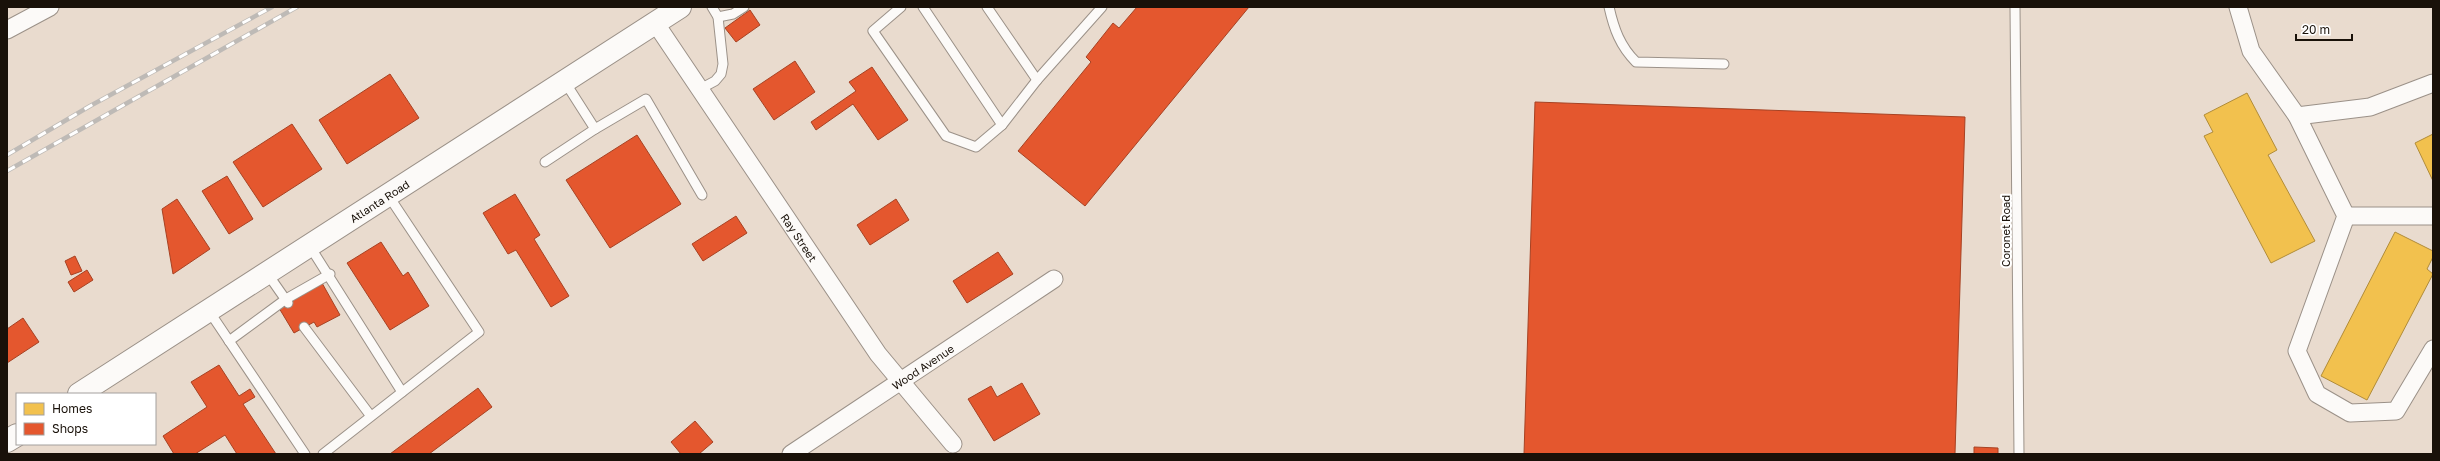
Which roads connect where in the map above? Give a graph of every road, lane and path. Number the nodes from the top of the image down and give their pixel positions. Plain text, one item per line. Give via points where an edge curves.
1 (50, 7) edge
2 (680, 7) edge
3 (712, 7) edge
4 (744, 7) edge
5 (901, 7) edge
6 (922, 7) edge
7 (988, 7) edge
8 (1102, 7) edge
9 (1609, 7) edge
10 (2015, 7) edge
11 (2238, 7) edge
12 (718, 17) junction
13 (656, 24) junction
14 (7, 30) edge
15 (1724, 64) dead end
16 (1037, 80) junction
17 (565, 82) junction
18 (2433, 83) edge
19 (700, 89) junction
20 (2297, 116) junction
21 (1002, 125) junction
22 (595, 129) junction
23 (545, 162) dead end
24 (388, 195) junction
25 (702, 195) dead end
26 (2346, 216) junction
27 (2433, 216) edge
28 (309, 245) junction
29 (266, 272) junction
30 (330, 274) junction
31 (1054, 279) dead end
32 (287, 301) junction
33 (208, 310) junction
34 (304, 327) dead end
35 (229, 341) junction
36 (2433, 349) edge
37 (901, 382) junction
38 (402, 392) junction
39 (81, 393) edge
40 (370, 415) junction
41 (16, 436) edge
42 (7, 441) edge
43 (953, 444) dead end
44 (305, 454) edge
45 (323, 454) edge
46 (791, 454) edge
47 (2019, 454) edge

1 - 14 street
2 - 13 main road, Atlanta Road
3 - 12 lane
4 - 12 lane via 733,14
5 - 21 lane via 873,31 946,136 976,147
6 - 21 lane
7 - 16 lane
8 - 16 lane
9 - 15 lane via 1613,28 1625,51 1636,62
10 - 47 lane, Coronet Road
11 - 20 street via 2251,51
12 - 19 lane via 723,64 721,74 715,81
13 - 17 main road, Atlanta Road
13 - 19 street, Ray Street
16 - 21 lane
17 - 22 lane
17 - 24 main road, Atlanta Road
18 - 20 street via 2370,107
19 - 37 street, Ray Street via 878,354
20 - 26 street
22 - 23 lane
22 - 25 lane via 646,99
24 - 28 main road, Atlanta Road
24 - 38 lane via 479,332
26 - 27 street
26 - 36 street via 2297,351 2317,394 2350,413 2396,411
28 - 29 main road, Atlanta Road
28 - 30 lane
29 - 32 lane
29 - 33 main road, Atlanta Road
30 - 32 lane
30 - 38 lane
31 - 37 street, Wood Avenue
32 - 35 lane
33 - 35 lane
33 - 39 main road, Atlanta Road
34 - 40 lane
35 - 44 lane
37 - 43 street, Ray Street
37 - 46 street, Wood Avenue
38 - 40 lane
40 - 45 lane
41 - 42 main road

